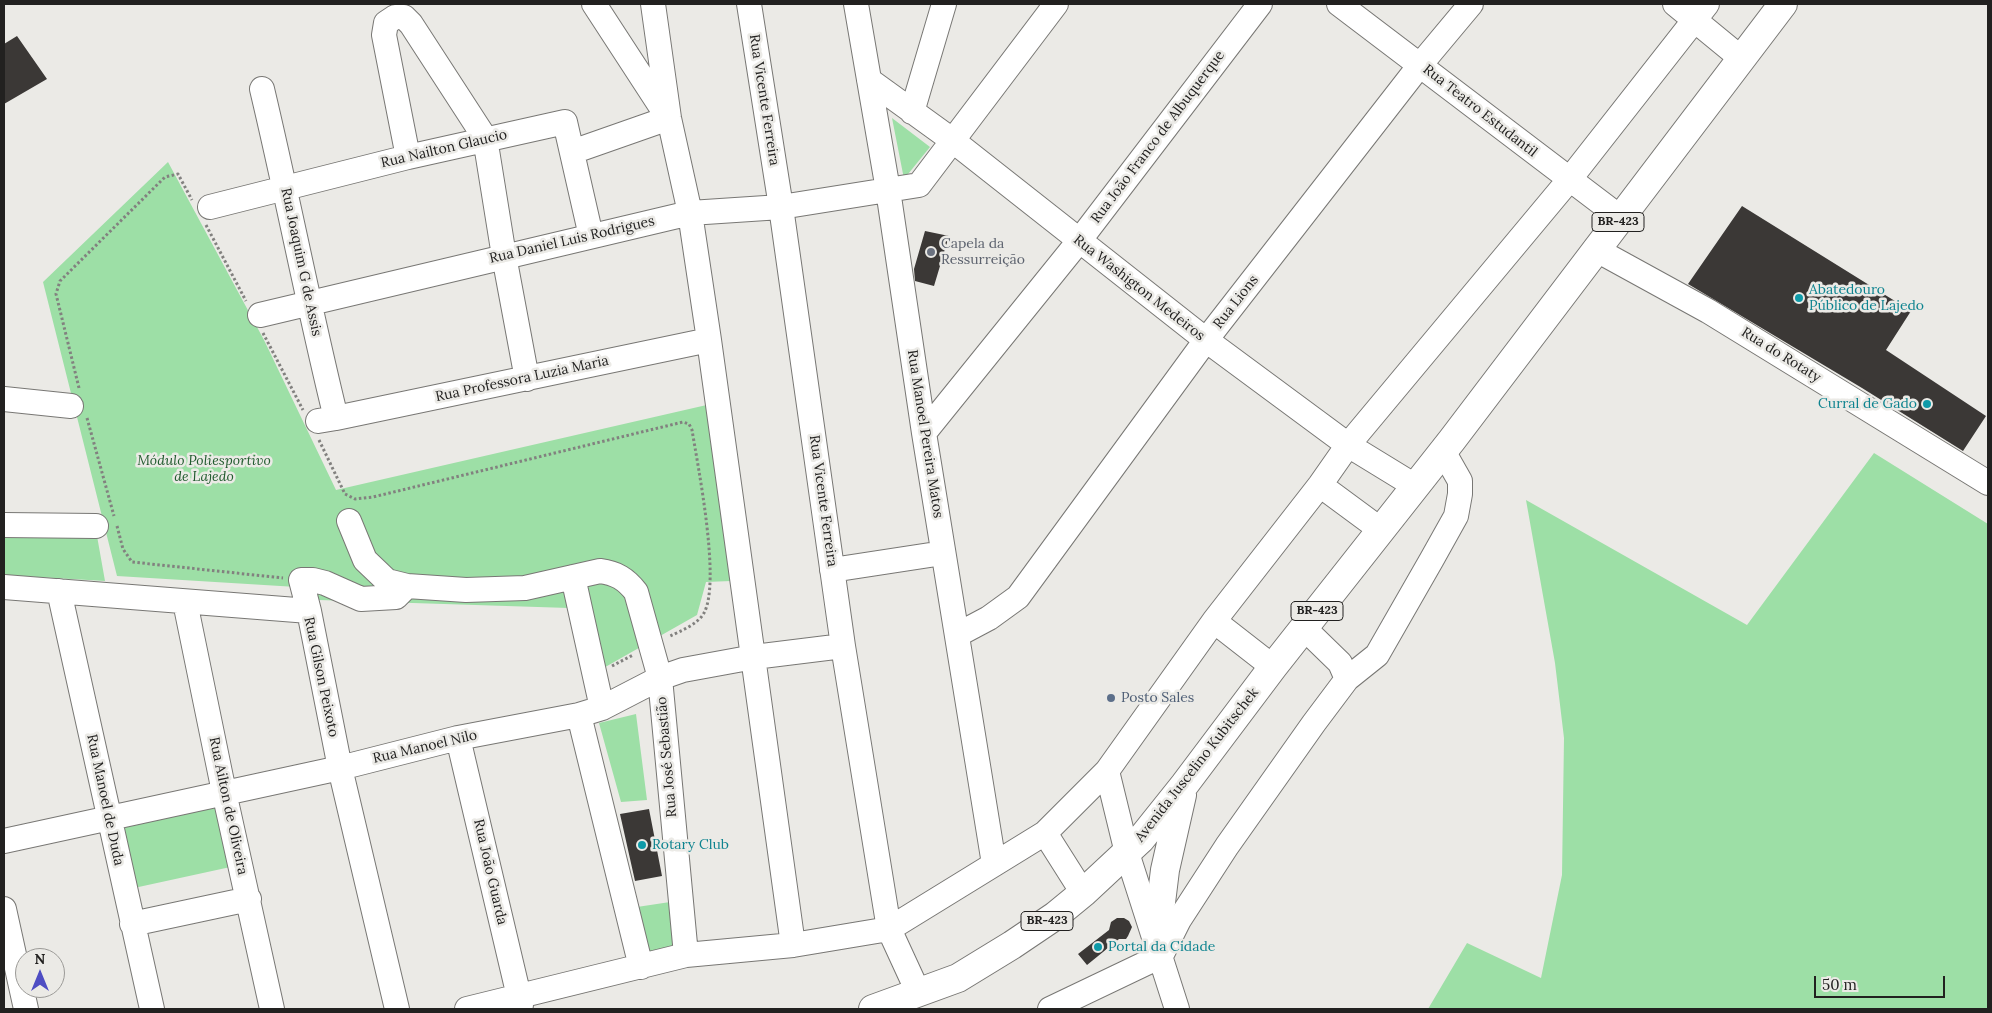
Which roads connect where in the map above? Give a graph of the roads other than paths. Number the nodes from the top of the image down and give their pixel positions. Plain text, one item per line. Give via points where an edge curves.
1 (594, 4) edge
2 (653, 4) edge
3 (749, 4) edge
4 (856, 4) edge
5 (944, 4) edge
6 (1056, 4) edge
7 (1260, 4) edge
8 (1339, 4) edge
9 (1470, 4) edge
10 (1675, 4) edge
11 (1783, 4) edge
12 (1701, 12) edge
13 (1742, 59) junction
14 (1420, 65) junction
15 (869, 80) junction
16 (262, 88) dead end
17 (912, 112) junction
18 (668, 118) junction
19 (485, 138) junction
20 (952, 140) junction
21 (572, 152) junction
22 (408, 157) junction
23 (1569, 180) junction
24 (286, 188) junction
25 (888, 190) junction
26 (781, 207) junction
27 (203, 211) road end
28 (690, 213) junction
29 (1620, 218) junction
30 (591, 236) junction
31 (1079, 241) junction
32 (1595, 249) junction
33 (504, 256) junction
34 (308, 303) junction
35 (256, 315) road end
36 (709, 340) junction
37 (1206, 340) junction
38 (527, 379) junction
39 (4, 399) edge
40 (79, 402) road end
41 (319, 423) joint
42 (924, 433) junction
43 (1448, 445) junction
44 (1348, 446) junction
45 (1988, 483) edge
46 (1320, 486) junction
47 (1415, 486) junction
48 (349, 521) dead end
49 (4, 525) edge
50 (96, 526) dead end
51 (1381, 530) junction
52 (943, 553) junction
53 (832, 570) junction
54 (573, 577) junction
55 (407, 586) junction
56 (4, 587) edge
57 (59, 591) junction
58 (186, 602) junction
59 (309, 611) junction
60 (1214, 621) junction
61 (1304, 628) junction
62 (956, 634) junction
63 (842, 646) junction
64 (754, 657) junction
65 (1273, 667) junction
66 (660, 678) junction
67 (1347, 679) junction
68 (602, 708) junction
69 (579, 716) junction
70 (458, 738) junction
71 (340, 768) junction
72 (1107, 770) junction
73 (1185, 784) junction
74 (224, 792) junction
75 (108, 818) junction
76 (1045, 833) junction
77 (4, 841) edge
78 (1127, 853) junction
79 (994, 864) junction
80 (1084, 893) junction
81 (249, 899) junction
82 (4, 909) edge
83 (132, 924) junction
84 (889, 930) junction
85 (793, 945) junction
86 (1158, 950) junction
87 (686, 955) junction
88 (641, 968) junction
89 (520, 1001) junction
90 (915, 1003) edge
91 (26, 1009) edge
92 (152, 1009) edge
93 (272, 1009) edge
94 (397, 1009) edge
95 (467, 1009) edge
96 (873, 1009) edge
97 (1050, 1009) edge
98 (1177, 1009) edge

1 - 18 street
2 - 18 street
3 - 26 street, Rua Vicente Ferreira
4 - 15 street, Rua Manoel Pereira Matos
5 - 17 street
6 - 20 street, Rua Daniel Luis Rodrigues
7 - 31 street, Rua João Franco de Albuquerque
8 - 14 street, Rua Teatro Estudantil
9 - 14 street, Rua Lions
10 - 12 street
11 - 13 main road, BR-423
12 - 13 street
12 - 23 street
13 - 29 main road, BR-423
14 - 23 street, Rua Teatro Estudantil
14 - 37 street, Rua Lions
15 - 17 street, Rua Washigton Medeiros
15 - 25 street, Rua Manoel Pereira Matos
16 - 24 street, Rua Joaquim G de Assis
17 - 20 street, Rua Washigton Medeiros
18 - 21 street
18 - 28 street
19 - 21 street, Rua Nailton Glaucio via 565,122
19 - 22 street, Rua Nailton Glaucio
19 - 22 street via 411,24 404,18 395,17 386,23 384,35
19 - 33 street
20 - 25 street, Rua Daniel Luis Rodrigues via 919,185
20 - 31 street, Rua Washigton Medeiros
21 - 30 street, Rua Nailton Glaucio
22 - 24 street, Rua Nailton Glaucio
23 - 29 street, Rua Teatro Estudantil
23 - 44 street
24 - 27 street, Rua Nailton Glaucio
24 - 34 street, Rua Joaquim G de Assis
25 - 26 street, Rua Daniel Luis Rodrigues
25 - 42 street, Rua Manoel Pereira Matos
26 - 28 street, Rua Daniel Luis Rodrigues
26 - 53 street, Rua Vicente Ferreira
28 - 30 street, Rua Daniel Luis Rodrigues
28 - 36 street
29 - 32 main road, BR-423
30 - 33 street, Rua Daniel Luis Rodrigues
31 - 37 street, Rua Washigton Medeiros
31 - 42 street, Rua João Franco de Albuquerque
32 - 43 main road, BR-423
32 - 45 street, Rua do Rotaty via 1708,311
33 - 34 street, Rua Daniel Luis Rodrigues
33 - 38 street
34 - 35 street, Rua Daniel Luis Rodrigues
34 - 41 street, Rua Joaquim G de Assis
36 - 38 street, Rua Professora Luzia Maria
36 - 64 street
37 - 44 street, Rua Washigton Medeiros
37 - 62 street, Rua Lions via 1018,597 989,618
38 - 41 street, Rua Professora Luzia Maria
39 - 40 street
42 - 52 street, Rua Manoel Pereira Matos
43 - 47 main road, Avenida Juscelino Kubitschek / BR-423
43 - 67 street via 1460,481 1456,516 1377,655
44 - 46 street
44 - 47 street, Rua Washigton Medeiros
46 - 51 street
46 - 60 street
47 - 51 main road, Avenida Juscelino Kubitschek / BR-423
48 - 55 street, Rua José Sebastião via 365,560 388,581
49 - 50 street
51 - 61 main road, Avenida Juscelino Kubitschek / BR-423
52 - 53 street
52 - 62 street, Rua Manoel Pereira Matos
53 - 63 street, Rua Vicente Ferreira
54 - 55 street, Rua José Sebastião via 524,588 466,590
54 - 66 street, Rua José Sebastião via 611,572 630,584 636,592
54 - 68 street
55 - 59 street via 396,597 361,599 324,583 301,580
56 - 57 street, Rua Gilson Peixoto
57 - 58 street, Rua Gilson Peixoto
57 - 75 street, Rua Manoel de Duda
58 - 59 street, Rua Gilson Peixoto
58 - 74 street, Rua Ailton de Oliveira
59 - 71 street, Rua Gilson Peixoto
60 - 65 street
60 - 72 street
61 - 65 main road, Avenida Juscelino Kubitschek / BR-423
61 - 67 street via 1340,663
62 - 79 street, Rua Manoel Pereira Matos
63 - 64 street, Rua Manoel Nilo
63 - 84 street, Rua Vicente Ferreira
64 - 66 street, Rua Manoel Nilo via 683,670
64 - 85 street
65 - 73 main road, Avenida Juscelino Kubitschek / BR-423
66 - 68 street, Rua Manoel Nilo
66 - 87 street, Rua José Sebastião
67 - 86 street via 1227,846
68 - 69 street, Rua Manoel Nilo
69 - 70 street, Rua Manoel Nilo
69 - 88 street
70 - 71 street, Rua Manoel Nilo
70 - 89 street, Rua João Guarda
71 - 74 street, Rua Manoel Nilo
71 - 94 street, Rua Gilson Peixoto
72 - 76 street
72 - 78 street
73 - 78 main road, Avenida Juscelino Kubitschek / BR-423
73 - 86 main road via 1163,876
74 - 75 street, Rua Manoel Nilo
74 - 81 street, Rua Ailton de Oliveira
75 - 77 street, Rua Manoel Nilo
75 - 83 street, Rua Manoel de Duda
76 - 79 street
76 - 80 street
78 - 80 main road, Avenida Juscelino Kubitschek / BR-423
78 - 86 street
79 - 84 street
80 - 90 main road, Avenida Juscelino Kubitschek / BR-423 via 1055,916
81 - 83 street
81 - 93 street, Rua Ailton de Oliveira
82 - 91 street
83 - 92 street, Rua Manoel de Duda
84 - 85 street
84 - 90 street, Rua Vicente Ferreira
85 - 87 street
86 - 97 street
86 - 98 street
87 - 88 street
88 - 89 street
89 - 95 street
90 - 96 main road

